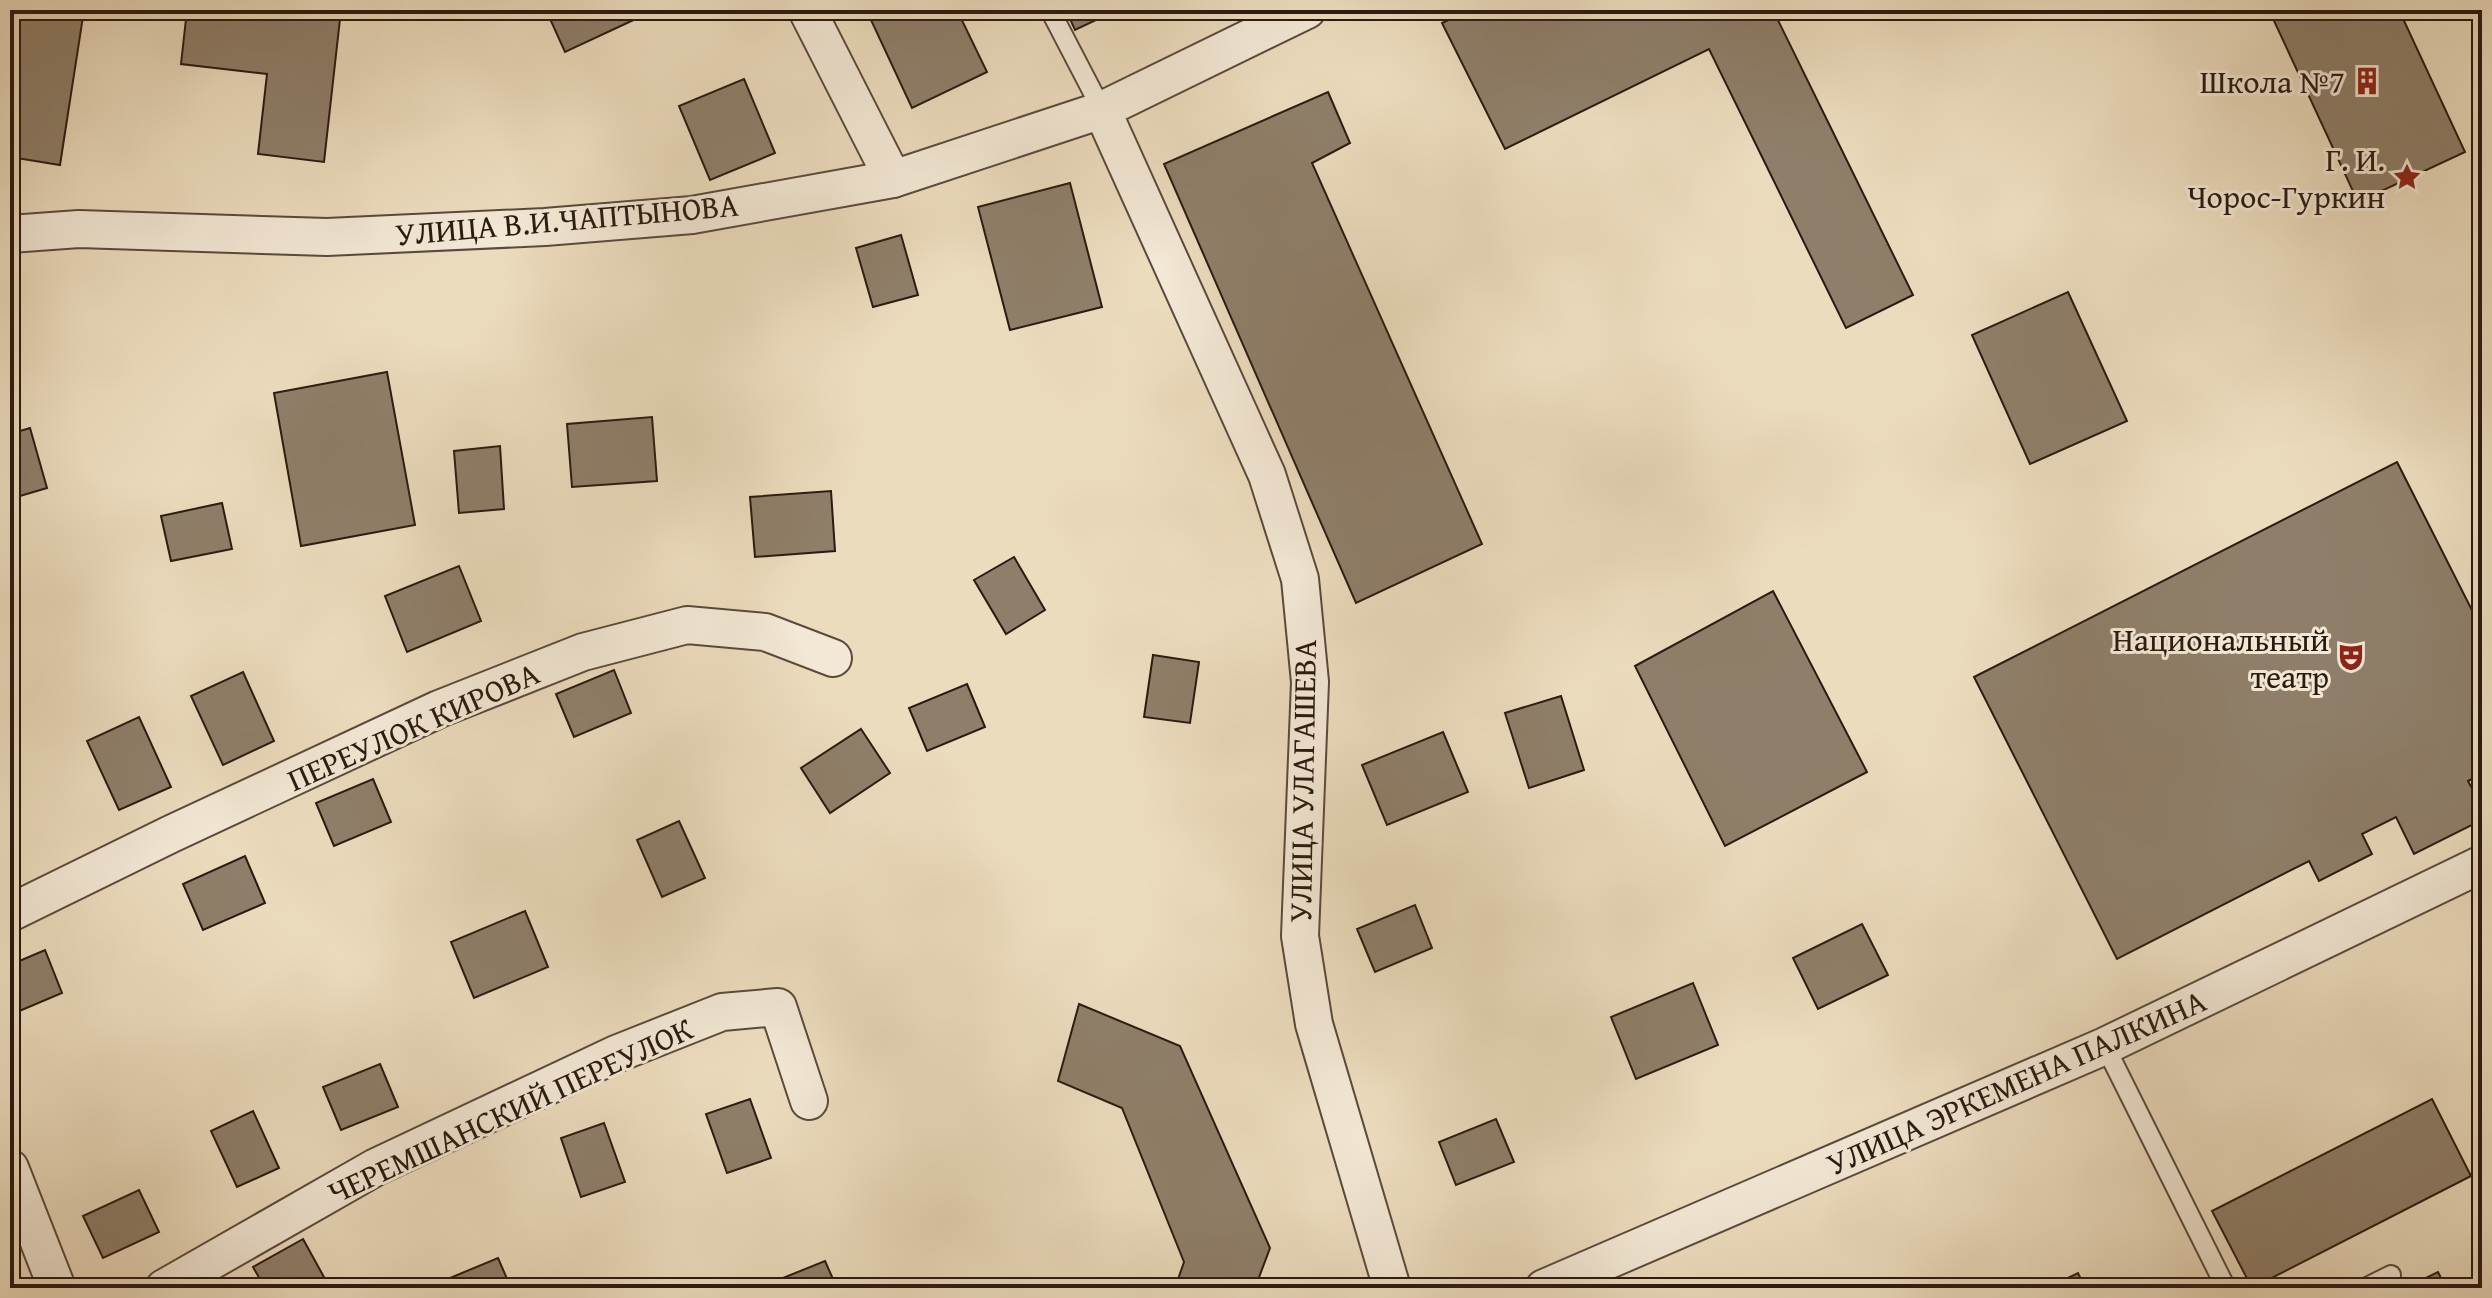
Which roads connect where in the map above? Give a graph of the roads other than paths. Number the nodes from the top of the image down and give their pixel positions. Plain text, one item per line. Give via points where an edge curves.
1 (807, 10) edge
2 (1050, 10) edge
3 (1307, 10) edge
4 (1102, 110) junction
5 (893, 179) junction
6 (10, 234) edge
7 (833, 658) dead end
8 (2482, 864) edge
9 (10, 913) edge
10 (2105, 1046) junction
11 (809, 1101) dead end
12 (10, 1168) edge
13 (2391, 1275) dead end
14 (57, 1288) edge
15 (164, 1288) edge
16 (1392, 1288) edge
17 (1544, 1288) edge
18 (2226, 1288) edge
19 (2365, 1288) edge

1 - 5 street
2 - 4 lane
3 - 4 street, УЛИЦА В.И.ЧАПТЫНОВА
4 - 5 street, УЛИЦА В.И.ЧАПТЫНОВА
4 - 16 street, УЛИЦА УЛАГАШЕВА via 1267,475 1300,579 1310,682 1300,936 1314,1024
5 - 6 street, УЛИЦА В.И.ЧАПТЫНОВА via 692,215 545,227 327,237 79,229
7 - 9 street, ПЕРЕУЛОК КИРОВА via 765,632 687,625 583,652 439,709
8 - 10 street, УЛИЦА ЭРКЕМЕНА ПАЛКИНА
10 - 17 street, УЛИЦА ЭРКЕМЕНА ПАЛКИНА
10 - 18 lane
11 - 15 street, ЧЕРЕМШАНСКИЙ ПЕРЕУЛОК via 778,1007 722,1012 616,1054 376,1167
12 - 14 street
13 - 19 lane

